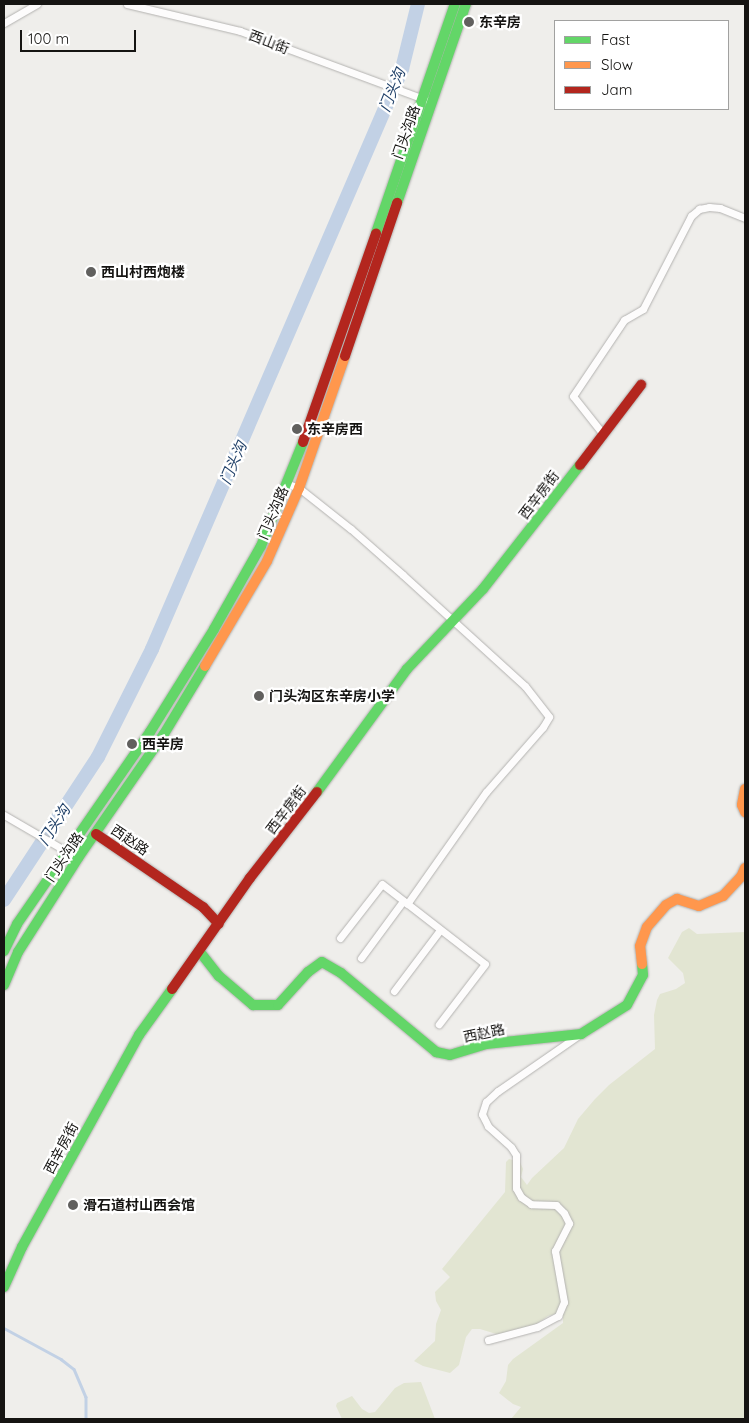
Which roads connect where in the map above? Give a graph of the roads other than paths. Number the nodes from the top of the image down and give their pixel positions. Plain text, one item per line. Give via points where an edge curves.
1 (37, 4) edge
2 (128, 4) edge
3 (455, 4) edge
4 (466, 4) edge
5 (4, 22) edge
6 (427, 100) junction
7 (745, 218) edge
8 (641, 385) dead end
9 (603, 434) junction
10 (288, 484) junction
11 (299, 488) junction
12 (452, 620) junction
13 (745, 789) edge
14 (745, 812) edge
15 (4, 815) edge
16 (96, 834) junction
17 (68, 852) junction
18 (78, 858) junction
19 (745, 868) edge
20 (405, 902) junction
21 (219, 924) junction
22 (440, 930) junction
23 (340, 938) dead end
24 (4, 951) edge
25 (200, 952) junction
26 (362, 958) dead end
27 (4, 985) edge
28 (394, 991) dead end
29 (439, 1024) dead end
30 (581, 1034) junction
31 (4, 1287) edge
32 (488, 1340) dead end

1 - 5 street
2 - 6 street, 西山街 via 240,31
3 - 6 main road, 门头沟路
4 - 6 main road, 门头沟路
6 - 10 main road, 门头沟路
6 - 11 main road, 门头沟路
7 - 9 street via 709,207 699,209 691,216 643,309 624,320 573,396
8 - 9 main road, 西辛房街
9 - 12 main road, 西辛房街 via 508,559
10 - 11 street
10 - 17 main road, 门头沟路 via 261,546 214,629 150,732
11 - 12 street via 351,529
11 - 16 main road, 门头沟路 via 267,561 164,734
12 - 20 street via 525,686 549,716 486,792
12 - 21 main road, 西辛房街 via 376,709
13 - 14 main road via 742,805
15 - 17 street
16 - 18 main road, 门头沟路
16 - 21 main road, 西赵路 via 203,907
17 - 18 street
17 - 24 main road, 门头沟路 via 17,924
18 - 27 main road, 门头沟路 via 18,952
19 - 30 main road, 西赵路 via 723,896 699,906 677,899 666,905 647,926 640,946 643,976 627,1005
20 - 22 street
20 - 23 street via 382,884
20 - 26 street
21 - 25 main road, 西辛房街
22 - 28 street
22 - 29 street via 485,964
25 - 30 main road, 西赵路 via 219,976 253,1005 278,1006 308,972 322,962 341,973 436,1052 443,1054 450,1055 486,1044
25 - 31 main road, 西辛房街 via 139,1035 22,1247
30 - 32 street via 498,1091 486,1102 482,1114 488,1126 516,1155 516,1188 521,1197 531,1204 556,1205 569,1223 555,1251 564,1302 558,1316 537,1327

